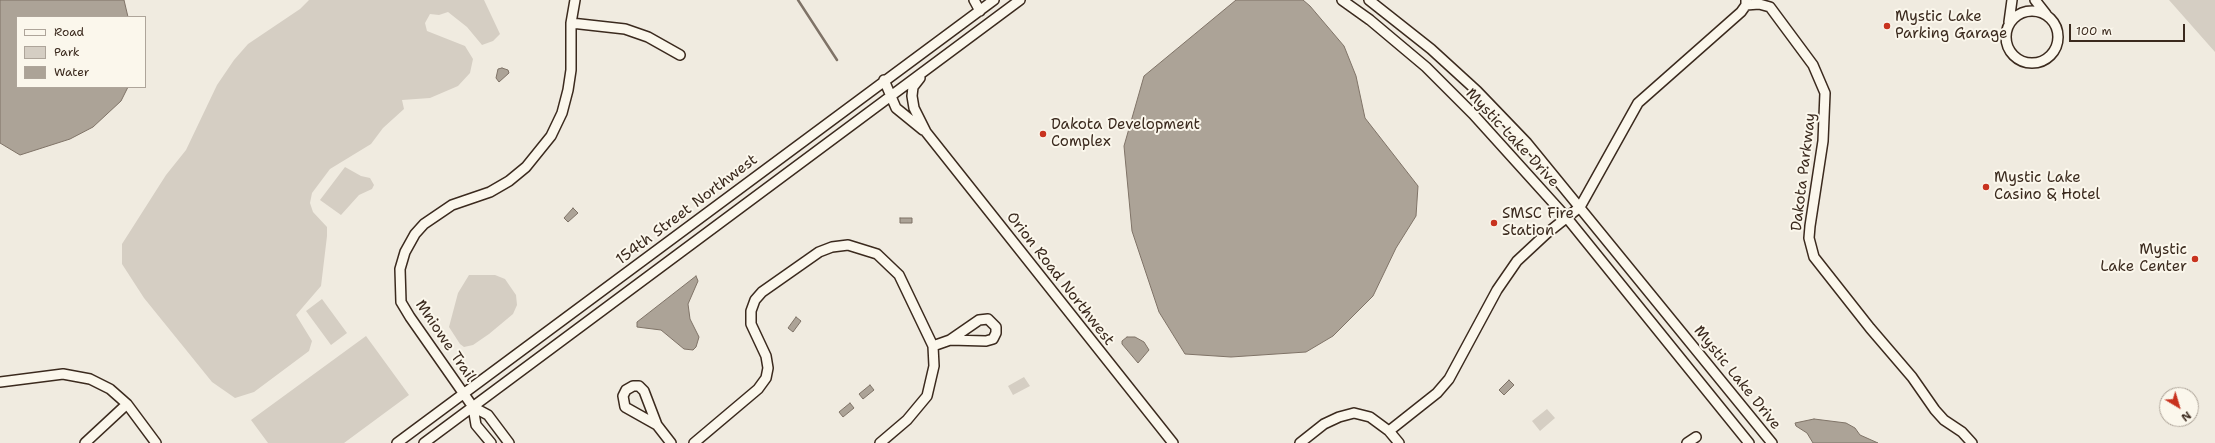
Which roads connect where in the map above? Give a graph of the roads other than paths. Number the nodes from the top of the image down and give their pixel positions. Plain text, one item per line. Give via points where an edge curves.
1 (576, 0) edge
2 (974, 0) edge
3 (994, 0) edge
4 (1020, 0) edge
5 (1342, 0) edge
6 (1368, 0) edge
7 (2012, 0) edge
8 (2035, 0) edge
9 (1746, 3) edge
10 (1769, 4) edge
11 (980, 11) junction
12 (2047, 15) junction
13 (571, 23) junction
14 (2006, 31) junction
15 (680, 55) dead end
16 (925, 70) junction
17 (884, 80) junction
18 (891, 96) junction
19 (926, 132) junction
20 (1580, 207) junction
21 (1567, 218) junction
22 (950, 340) dead end
23 (932, 346) junction
24 (0, 382) edge
25 (464, 394) junction
26 (128, 404) junction
27 (473, 407) junction
28 (657, 424) dead end
29 (1389, 431) junction
30 (1696, 437) dead end
31 (84, 443) edge
32 (156, 443) edge
33 (397, 443) edge
34 (424, 443) edge
35 (491, 443) edge
36 (509, 443) edge
37 (671, 443) edge
38 (694, 443) edge
39 (880, 443) edge
40 (1173, 443) edge
41 (1300, 443) edge
42 (1399, 443) edge
43 (1687, 443) edge
44 (1749, 443) edge
45 (1772, 443) edge
46 (1972, 443) edge

1 - 13 street, Mniowe Trail
2 - 11 street
3 - 11 street, 154th Street Northwest
4 - 16 street, 154th Street Northwest
5 - 21 street, Mystic Lake Drive via 1426,67 1473,114
6 - 20 street, Mystic Lake Drive via 1431,49 1477,91 1527,143
7 - 14 street
8 - 12 street
9 - 10 street, Dakota Parkway
9 - 20 street via 1638,104
10 - 46 street, Dakota Parkway via 1813,65 1825,93 1823,141 1809,238 1814,257 1912,377 1935,410
11 - 17 street, 154th Street Northwest
12 - 14 street via 2035,11 2022,12 2015,17
12 - 14 street via 2057,28 2058,40 2054,52 2042,62 2026,63 2012,54 2005,39
13 - 15 street via 625,29 648,37
13 - 25 street, Mniowe Trail via 571,70 568,90 562,113 551,136 526,167 509,181 490,192 452,205 424,224 415,234 403,258 400,269 401,302
16 - 18 street, 154th Street Northwest
16 - 19 street, Orion Road Northwest via 913,87 912,96 914,108
17 - 18 street, Orion Road Northwest
17 - 25 street, 154th Street Northwest
18 - 19 street, Orion Road Northwest via 896,108
18 - 27 street, 154th Street Northwest
19 - 40 street, Orion Road Northwest
20 - 21 street
20 - 45 street, Mystic Lake Drive
21 - 29 street via 1546,234 1507,273 1449,379 1437,393
21 - 44 street, Mystic Lake Drive
22 - 23 street
23 - 38 street via 898,275 886,260 877,254 848,245 819,252 762,292 755,300 750,324 766,356 766,378 758,389
23 - 39 street via 934,366 927,396 907,420
24 - 26 street via 44,375 76,376 101,384
25 - 27 street, Mniowe Trail
25 - 33 street, 154th Street Northwest
26 - 31 street
26 - 32 street
27 - 34 street, 154th Street Northwest
27 - 35 street via 476,425
27 - 36 street via 488,415
28 - 37 street
29 - 41 street via 1370,417 1354,413 1324,424
29 - 42 street
30 - 43 street

